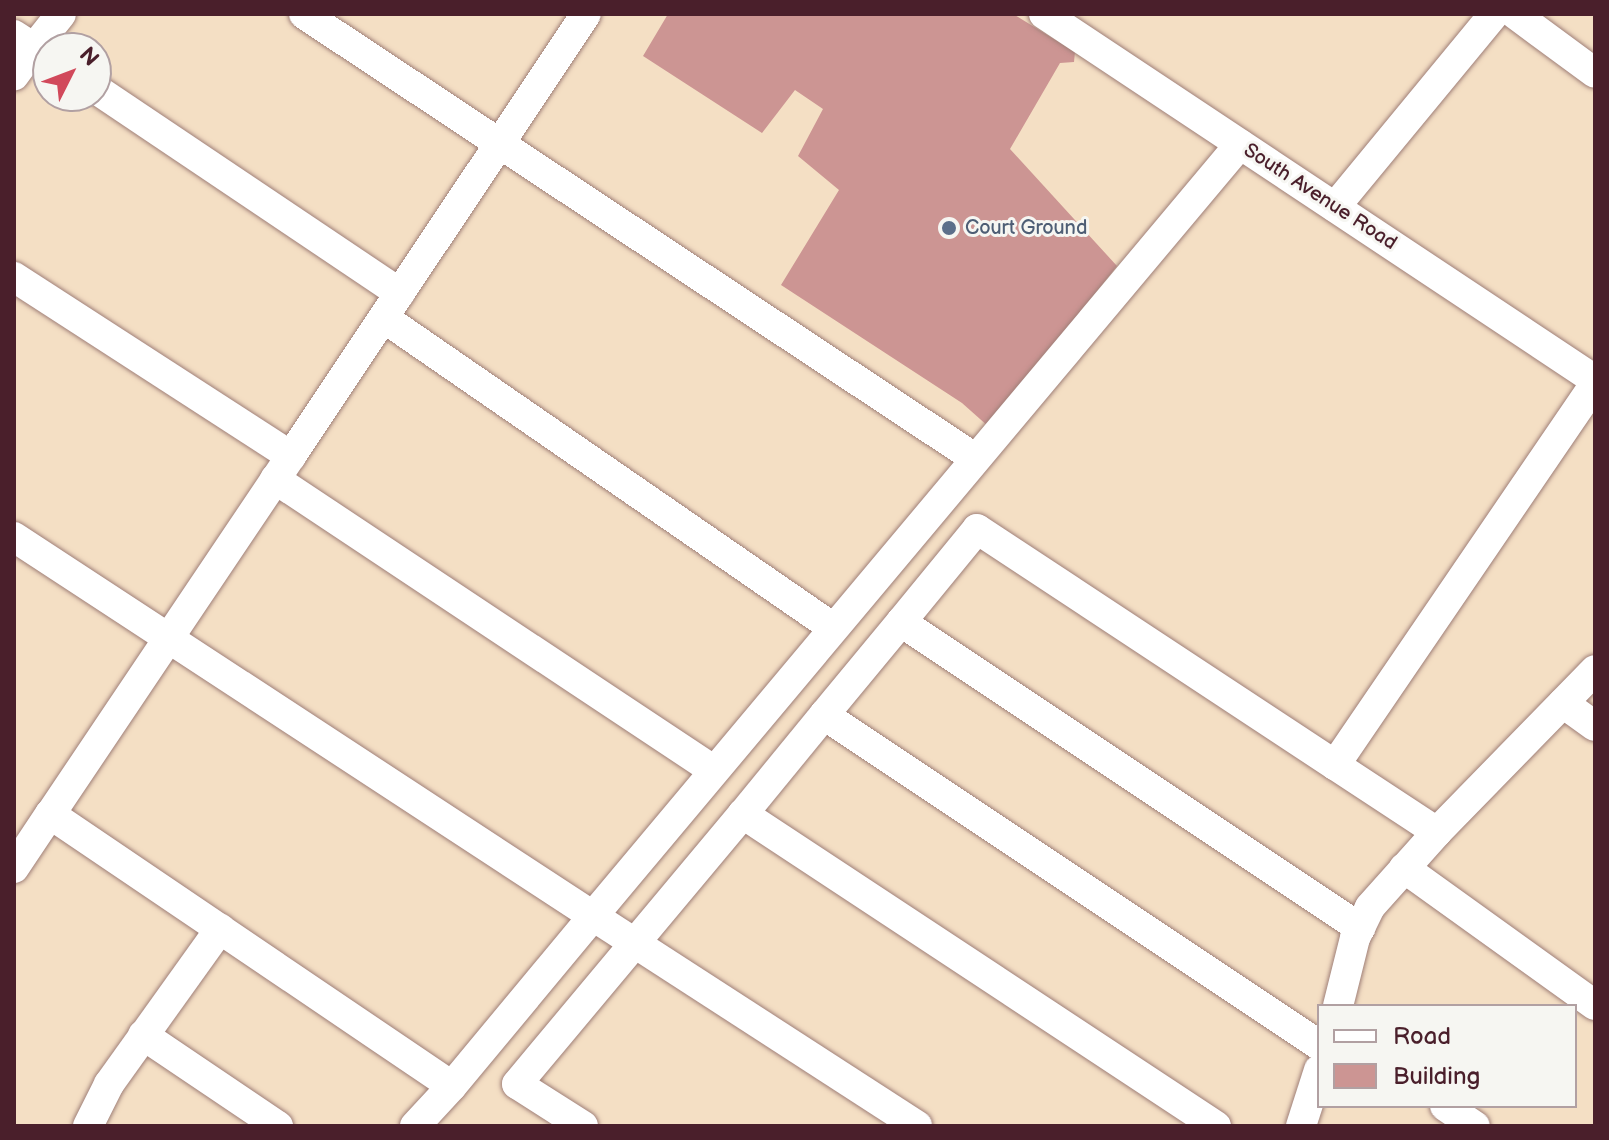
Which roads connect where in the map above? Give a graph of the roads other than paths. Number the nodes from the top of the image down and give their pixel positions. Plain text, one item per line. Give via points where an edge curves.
1 (61, 14) edge
2 (304, 14) edge
3 (586, 14) edge
4 (1044, 14) edge
5 (1494, 14) edge
6 (1515, 14) edge
7 (45, 32) edge
8 (32, 47) edge
9 (1595, 73) edge
10 (14, 76) edge
11 (112, 101) edge
12 (499, 144) junction
13 (1240, 144) junction
14 (1335, 207) junction
15 (14, 277) edge
16 (392, 305) junction
17 (1595, 382) edge
18 (973, 457) junction
19 (283, 468) junction
20 (939, 502) junction
21 (977, 529) junction
22 (14, 537) edge
23 (901, 622) junction
24 (832, 627) junction
25 (167, 640) junction
26 (1595, 670) edge
27 (1563, 703) junction
28 (824, 715) junction
29 (1595, 726) edge
30 (1335, 765) junction
31 (713, 770) junction
32 (50, 814) junction
33 (743, 814) junction
34 (1437, 832) junction
35 (14, 868) edge
36 (1404, 868) junction
37 (593, 916) junction
38 (1360, 928) junction
39 (220, 929) junction
40 (636, 943) junction
41 (1339, 1004) edge
42 (1595, 1005) edge
43 (143, 1035) junction
44 (1317, 1044) edge
45 (1317, 1076) edge
46 (452, 1086) junction
47 (1448, 1108) edge
48 (88, 1126) edge
49 (278, 1126) edge
50 (415, 1126) edge
51 (583, 1126) edge
52 (917, 1126) edge
53 (1216, 1126) edge
54 (1301, 1126) edge
55 (1475, 1126) edge

1 - 7 street
2 - 12 street
3 - 12 street
4 - 13 street, South Avenue Road
5 - 14 street
6 - 9 street
8 - 10 street
11 - 16 street
12 - 16 street
12 - 18 street
13 - 14 street, South Avenue Road
13 - 18 street
14 - 17 street, South Avenue Road
15 - 19 street
16 - 19 street
16 - 24 street
17 - 30 street
18 - 20 street
19 - 25 street
19 - 31 street
20 - 21 street
20 - 24 street
21 - 23 street
21 - 30 street
22 - 25 street
23 - 28 street
23 - 38 street
24 - 31 street
25 - 32 street
25 - 37 street
26 - 27 street
27 - 29 street
27 - 34 street
28 - 33 street
28 - 44 street
30 - 34 street
31 - 37 street
32 - 35 street
32 - 39 street
33 - 40 street
33 - 53 street
34 - 36 street
36 - 38 street via 1370,907
36 - 42 street
37 - 40 street
37 - 46 street
38 - 41 street
39 - 43 street
39 - 46 street
40 - 51 street via 517,1084
40 - 52 street
43 - 48 street
43 - 49 street
45 - 54 street
46 - 50 street
47 - 55 street

